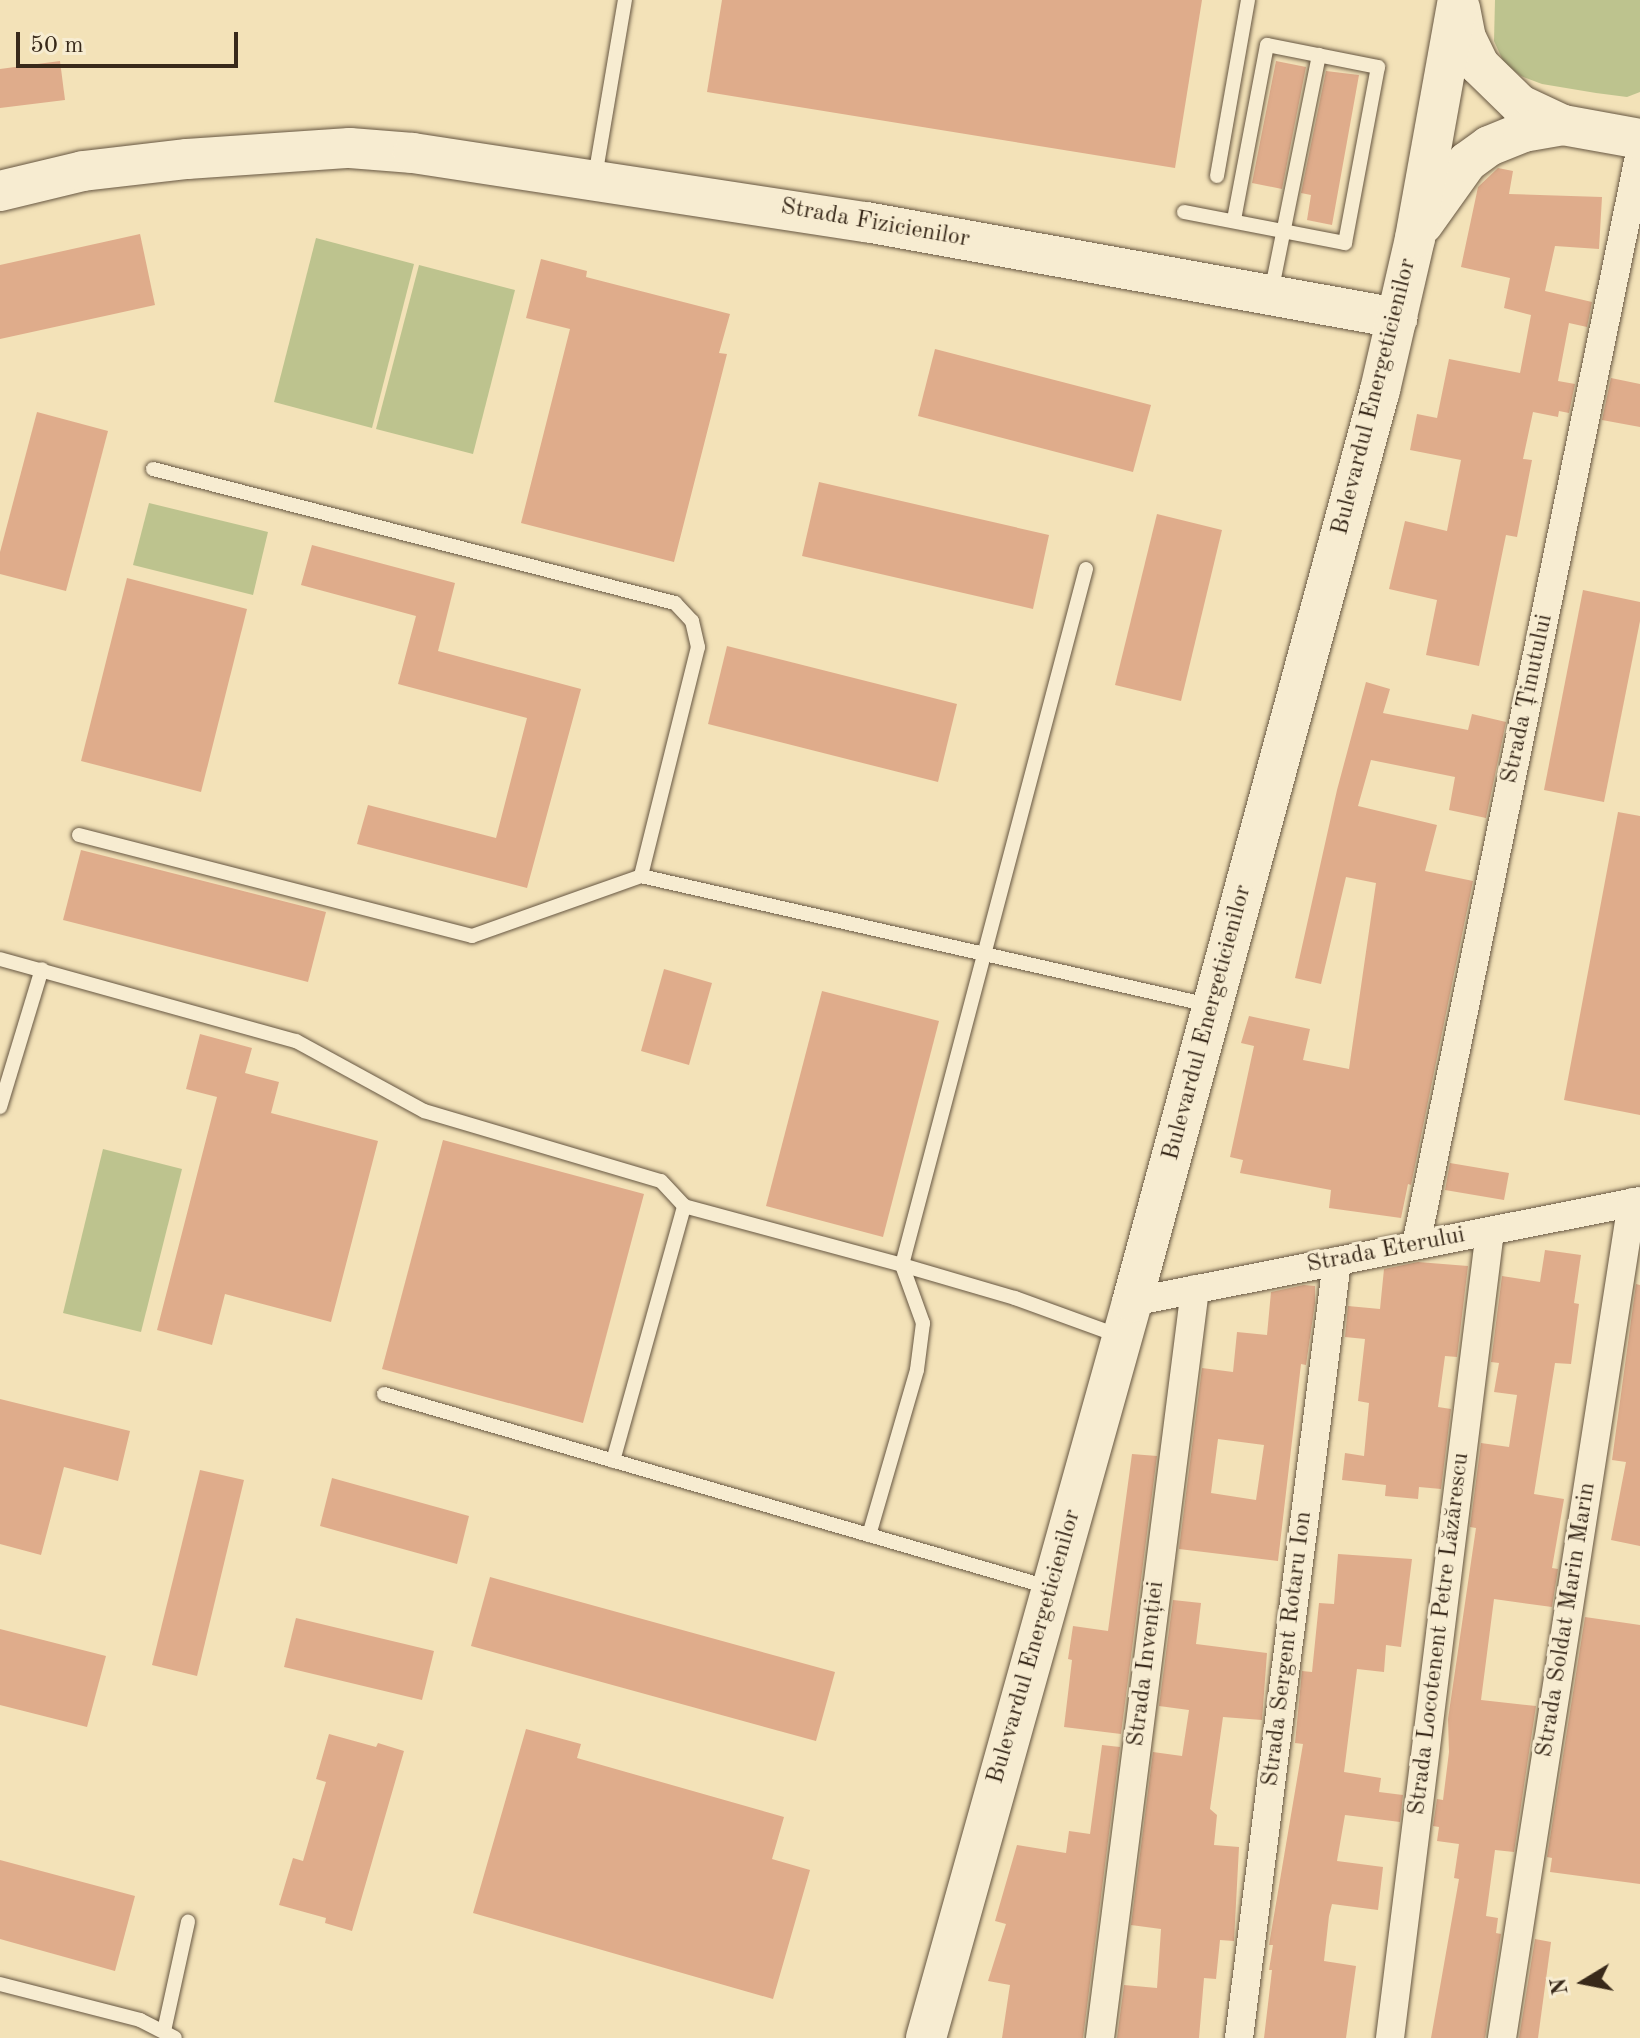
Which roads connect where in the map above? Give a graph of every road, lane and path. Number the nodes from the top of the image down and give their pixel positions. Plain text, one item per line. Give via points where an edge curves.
1 (625, 0) edge
2 (1248, 0) edge
3 (1458, 0) edge
4 (1319, 55) junction
5 (1563, 125) junction
6 (1640, 139) edge
7 (1640, 152) edge
8 (1217, 176) dead end
9 (595, 178) junction
10 (0, 191) edge
11 (1184, 212) dead end
12 (1234, 220) junction
13 (1284, 231) junction
14 (1415, 238) junction
15 (1271, 293) junction
16 (1397, 318) junction
17 (153, 469) dead end
18 (1086, 569) dead end
19 (79, 835) dead end
20 (641, 876) junction
21 (985, 954) junction
22 (0, 959) edge
23 (42, 969) junction
24 (1212, 1006) junction
25 (0, 1107) edge
26 (1636, 1201) edge
27 (684, 1206) junction
28 (1490, 1231) junction
29 (1416, 1245) junction
30 (1337, 1261) junction
31 (902, 1265) junction
32 (1195, 1289) junction
33 (1127, 1319) junction
34 (384, 1394) dead end
35 (613, 1461) junction
36 (869, 1535) junction
37 (1052, 1588) junction
38 (188, 1922) dead end
39 (0, 1984) edge
40 (170, 2034) edge
41 (926, 2038) edge
42 (1100, 2038) edge
43 (1239, 2038) edge
44 (1390, 2038) edge
45 (1502, 2038) edge

1 - 9 lane
2 - 8 lane
3 - 5 street via 1466,38 1479,65 1520,105
3 - 14 street, Bulevardul Energeticienilor
4 - 12 lane via 1267,45
4 - 13 lane
4 - 13 lane via 1378,67 1345,243
5 - 6 street
5 - 14 street via 1523,132 1467,162
7 - 29 street, Strada Ținutului
9 - 10 street, Strada Fizicienilor via 350,148 321,136 168,147 131,165
9 - 15 street, Strada Fizicienilor
11 - 12 lane
12 - 13 lane
13 - 15 lane
14 - 16 street, Bulevardul Energeticienilor
15 - 16 street, Strada Fizicienilor
16 - 24 street, Bulevardul Energeticienilor
17 - 20 lane via 675,603 692,621 698,647
18 - 21 lane
19 - 20 lane via 472,936
20 - 21 lane
21 - 24 lane
21 - 31 lane
22 - 23 lane
23 - 25 lane
23 - 27 lane via 296,1041 424,1111 661,1181
24 - 33 street, Bulevardul Energeticienilor
26 - 28 street, Strada Eterului
26 - 45 street, Strada Soldat Marin Marin
27 - 31 lane
27 - 35 lane
28 - 29 street, Strada Eterului
28 - 44 street, Strada Locotenent Petre Lăzărescu
29 - 30 street, Strada Eterului
30 - 32 street, Strada Eterului
30 - 43 street, Strada Sergent Rotaru Ion
31 - 33 lane via 1015,1298
31 - 36 lane via 923,1323 917,1370
32 - 33 street, Strada Eterului
32 - 42 street, Strada Invenției
33 - 37 street, Bulevardul Energeticienilor
34 - 35 lane
35 - 36 lane
36 - 37 lane
37 - 41 street, Bulevardul Energeticienilor
38 - 40 lane
39 - 40 lane via 140,2020

